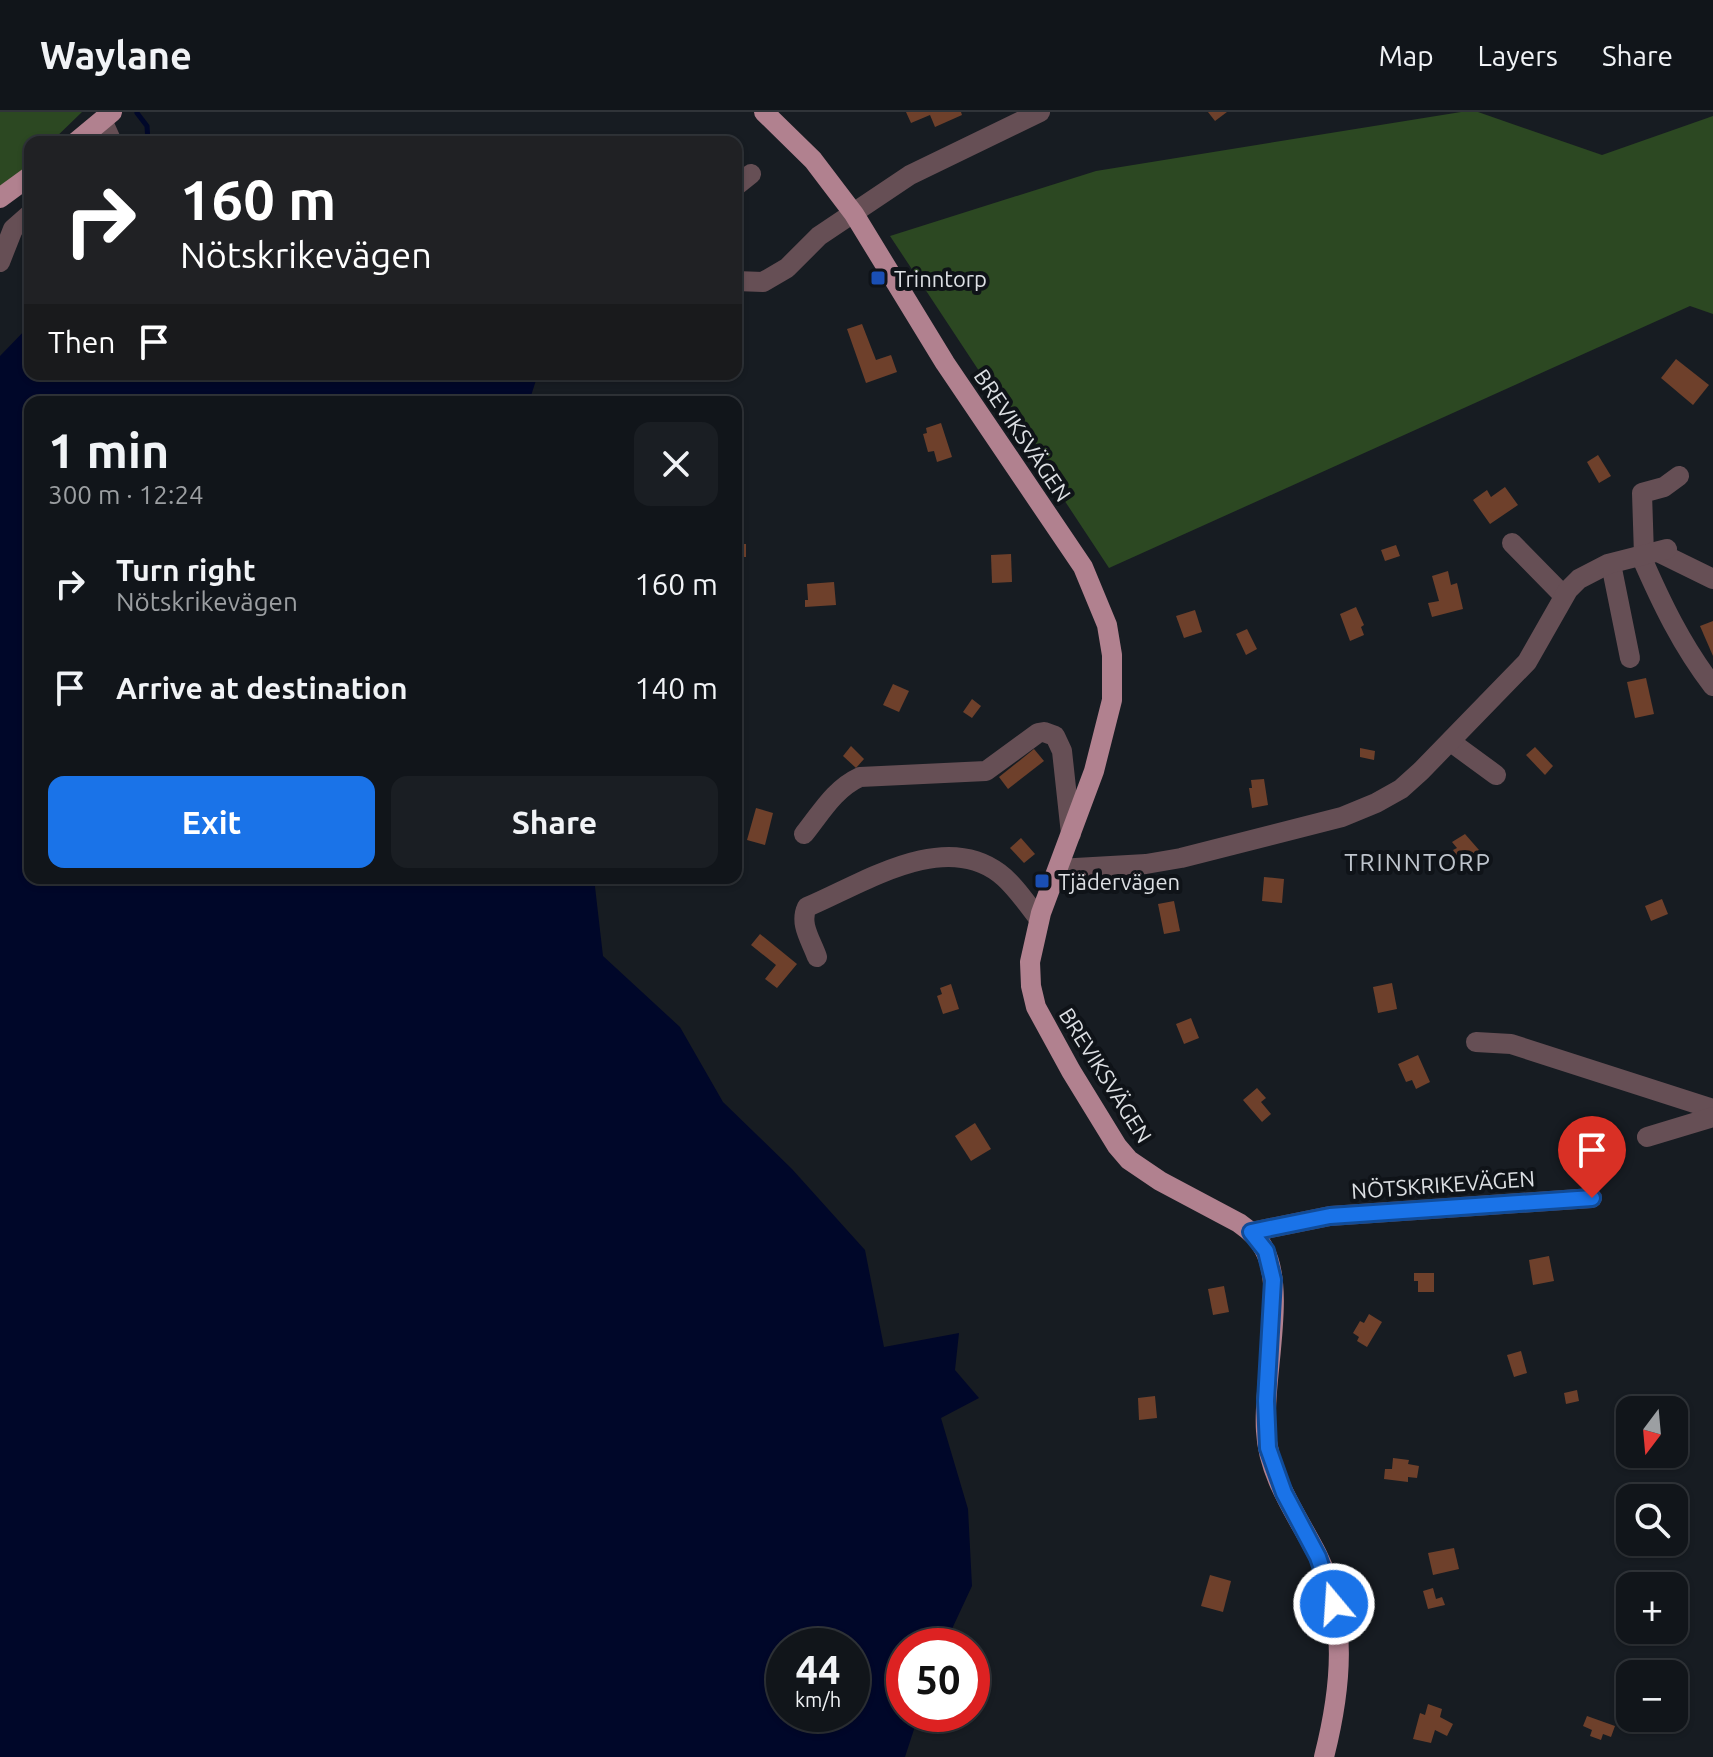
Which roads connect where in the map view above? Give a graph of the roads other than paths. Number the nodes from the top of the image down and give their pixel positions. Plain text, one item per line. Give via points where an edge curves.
1 (764, 112) edge
2 (1040, 112) edge
3 (107, 117) edge
4 (83, 136) edge
5 (24, 180) edge
6 (0, 198) edge
7 (854, 214) junction
8 (24, 219) edge
9 (0, 262) edge
10 (742, 281) edge
11 (1679, 476) dead end
12 (1512, 543) dead end
13 (1652, 553) junction
14 (1611, 564) junction
15 (1713, 579) edge
16 (1564, 596) junction
17 (1630, 658) dead end
18 (1713, 686) edge
19 (1451, 742) junction
20 (1496, 775) dead end
21 (804, 834) dead end
22 (1071, 834) junction
23 (1058, 869) junction
24 (1039, 919) junction
25 (817, 957) dead end
26 (1476, 1042) dead end
27 (1713, 1109) edge
28 (1713, 1117) edge
29 (1647, 1137) dead end
30 (1592, 1198) dead end
31 (1251, 1232) junction
32 (1324, 1757) edge

1 - 7 main road, BREVIKSVÄGEN via 813,160
2 - 7 street via 910,175
3 - 4 main road
5 - 6 main road
7 - 10 street via 819,236 787,268 763,282
7 - 22 main road, BREVIKSVÄGEN via 945,363 1083,567 1107,625 1112,700
8 - 9 street via 13,229
11 - 13 street via 1642,493
12 - 16 street
13 - 14 street
13 - 15 street
13 - 18 street via 1659,599
14 - 16 street via 1579,579
14 - 17 street
16 - 19 street via 1527,662
19 - 20 street
19 - 23 street via 1401,789 1342,817 1158,862
21 - 22 street via 835,794 860,777 986,771 1044,732 1055,736 1062,751
22 - 23 main road, BREVIKSVÄGEN
23 - 24 main road, BREVIKSVÄGEN
24 - 25 street via 1000,873 979,861 950,855 905,863 807,907 803,925
24 - 31 main road, BREVIKSVÄGEN via 1030,962 1036,1007 1117,1146 1137,1167
26 - 27 street via 1511,1044
28 - 29 street
30 - 31 street, NÖTSKRIKEVÄGEN via 1330,1216
31 - 32 main road, BREVIKSVÄGEN via 1266,1251 1273,1280 1268,1448 1334,1604 1338,1689

